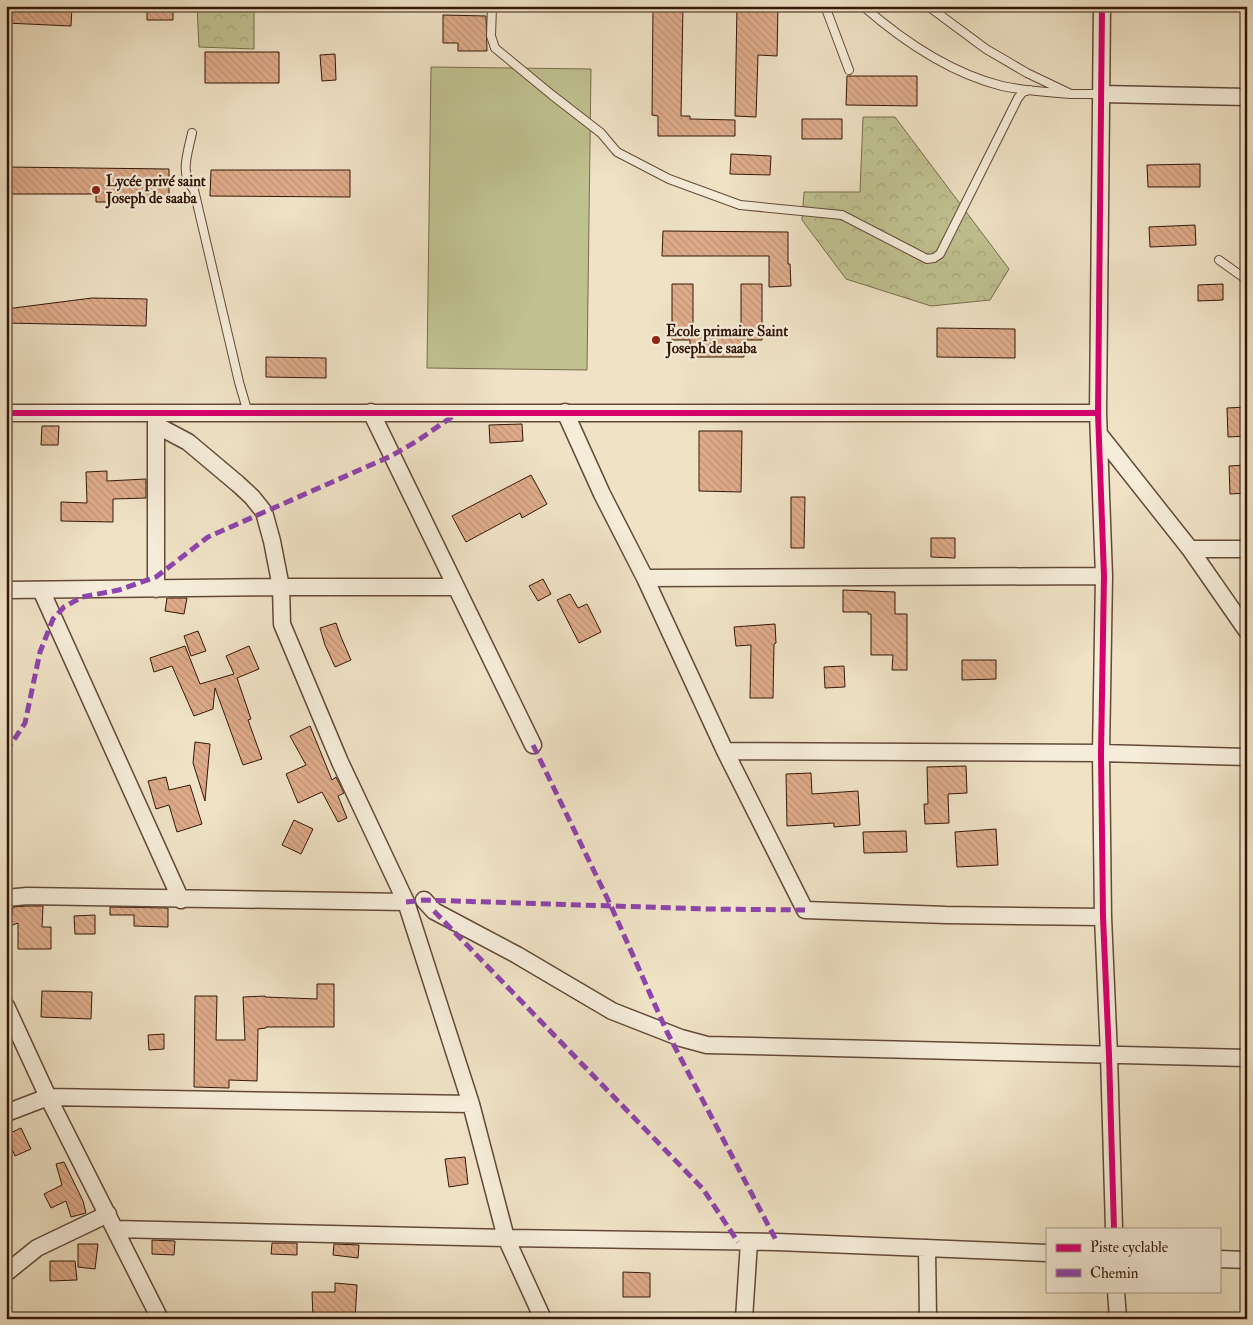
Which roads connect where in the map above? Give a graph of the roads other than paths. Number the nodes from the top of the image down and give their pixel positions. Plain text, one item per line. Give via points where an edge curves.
1 (492, 6) edge
2 (825, 6) edge
3 (863, 6) edge
4 (928, 6) edge
5 (1102, 6) edge
6 (849, 70) dead end
7 (1030, 90) junction
8 (1071, 94) junction
9 (1101, 94) junction
10 (1247, 97) edge
11 (192, 133) dead end
12 (1219, 260) dead end
13 (1247, 280) edge
14 (370, 412) junction
15 (565, 412) junction
16 (6, 413) edge
17 (248, 413) junction
18 (1098, 413) junction
19 (156, 419) junction
20 (1099, 434) junction
21 (1190, 549) junction
22 (1247, 549) edge
23 (1104, 576) junction
24 (645, 578) junction
25 (281, 587) junction
26 (455, 587) junction
27 (6, 590) edge
28 (41, 590) junction
29 (156, 590) junction
30 (1247, 631) edge
31 (533, 745) dead end
32 (725, 751) junction
33 (1101, 753) junction
34 (1247, 757) edge
35 (6, 898) edge
36 (181, 900) junction
37 (424, 900) dead end
38 (406, 902) junction
39 (1103, 917) junction
40 (6, 1006) edge
41 (1109, 1054) junction
42 (1247, 1058) edge
43 (48, 1097) junction
44 (471, 1104) junction
45 (6, 1113) edge
46 (112, 1221) junction
47 (1114, 1228) edge
48 (506, 1238) junction
49 (749, 1242) junction
50 (927, 1248) junction
51 (1046, 1253) edge
52 (1220, 1259) edge
53 (1247, 1260) edge
54 (6, 1273) edge
55 (1116, 1292) edge
56 (160, 1319) edge
57 (543, 1319) edge
58 (744, 1319) edge
59 (928, 1319) edge
60 (1118, 1319) edge

1 - 7 lane via 491,36 496,48 601,133 616,152 669,179 740,205 842,214 927,259 940,254 1018,98
2 - 6 lane
3 - 7 lane via 952,68 971,77
4 - 8 lane via 986,49
5 - 9 street
7 - 8 lane
8 - 9 lane
9 - 10 street
9 - 18 street
11 - 17 lane via 185,175 194,190
12 - 13 lane
14 - 15 street
14 - 17 street
14 - 26 street
15 - 18 street
15 - 24 street
16 - 19 street
17 - 19 street
18 - 20 street
19 - 25 street via 238,484 264,512
19 - 29 street
20 - 21 street
20 - 23 street
21 - 22 street
21 - 30 street
23 - 24 street
23 - 33 street
24 - 32 street
25 - 26 street
25 - 29 street
25 - 38 street via 282,624 340,762
26 - 31 street
27 - 28 street
28 - 29 street
28 - 36 street
32 - 33 street
32 - 39 street via 805,910
33 - 34 street
33 - 39 street
35 - 36 street
36 - 38 street
37 - 41 street via 434,911 612,1011 707,1045
38 - 44 street
39 - 41 street
40 - 43 street
41 - 42 street
41 - 47 street
43 - 44 street
43 - 45 street
43 - 46 street
44 - 48 street
46 - 48 street
46 - 54 street via 44,1244
46 - 56 street
48 - 49 street
48 - 57 street
49 - 50 street
49 - 58 street
50 - 51 street
50 - 59 street
52 - 53 street
55 - 60 street

